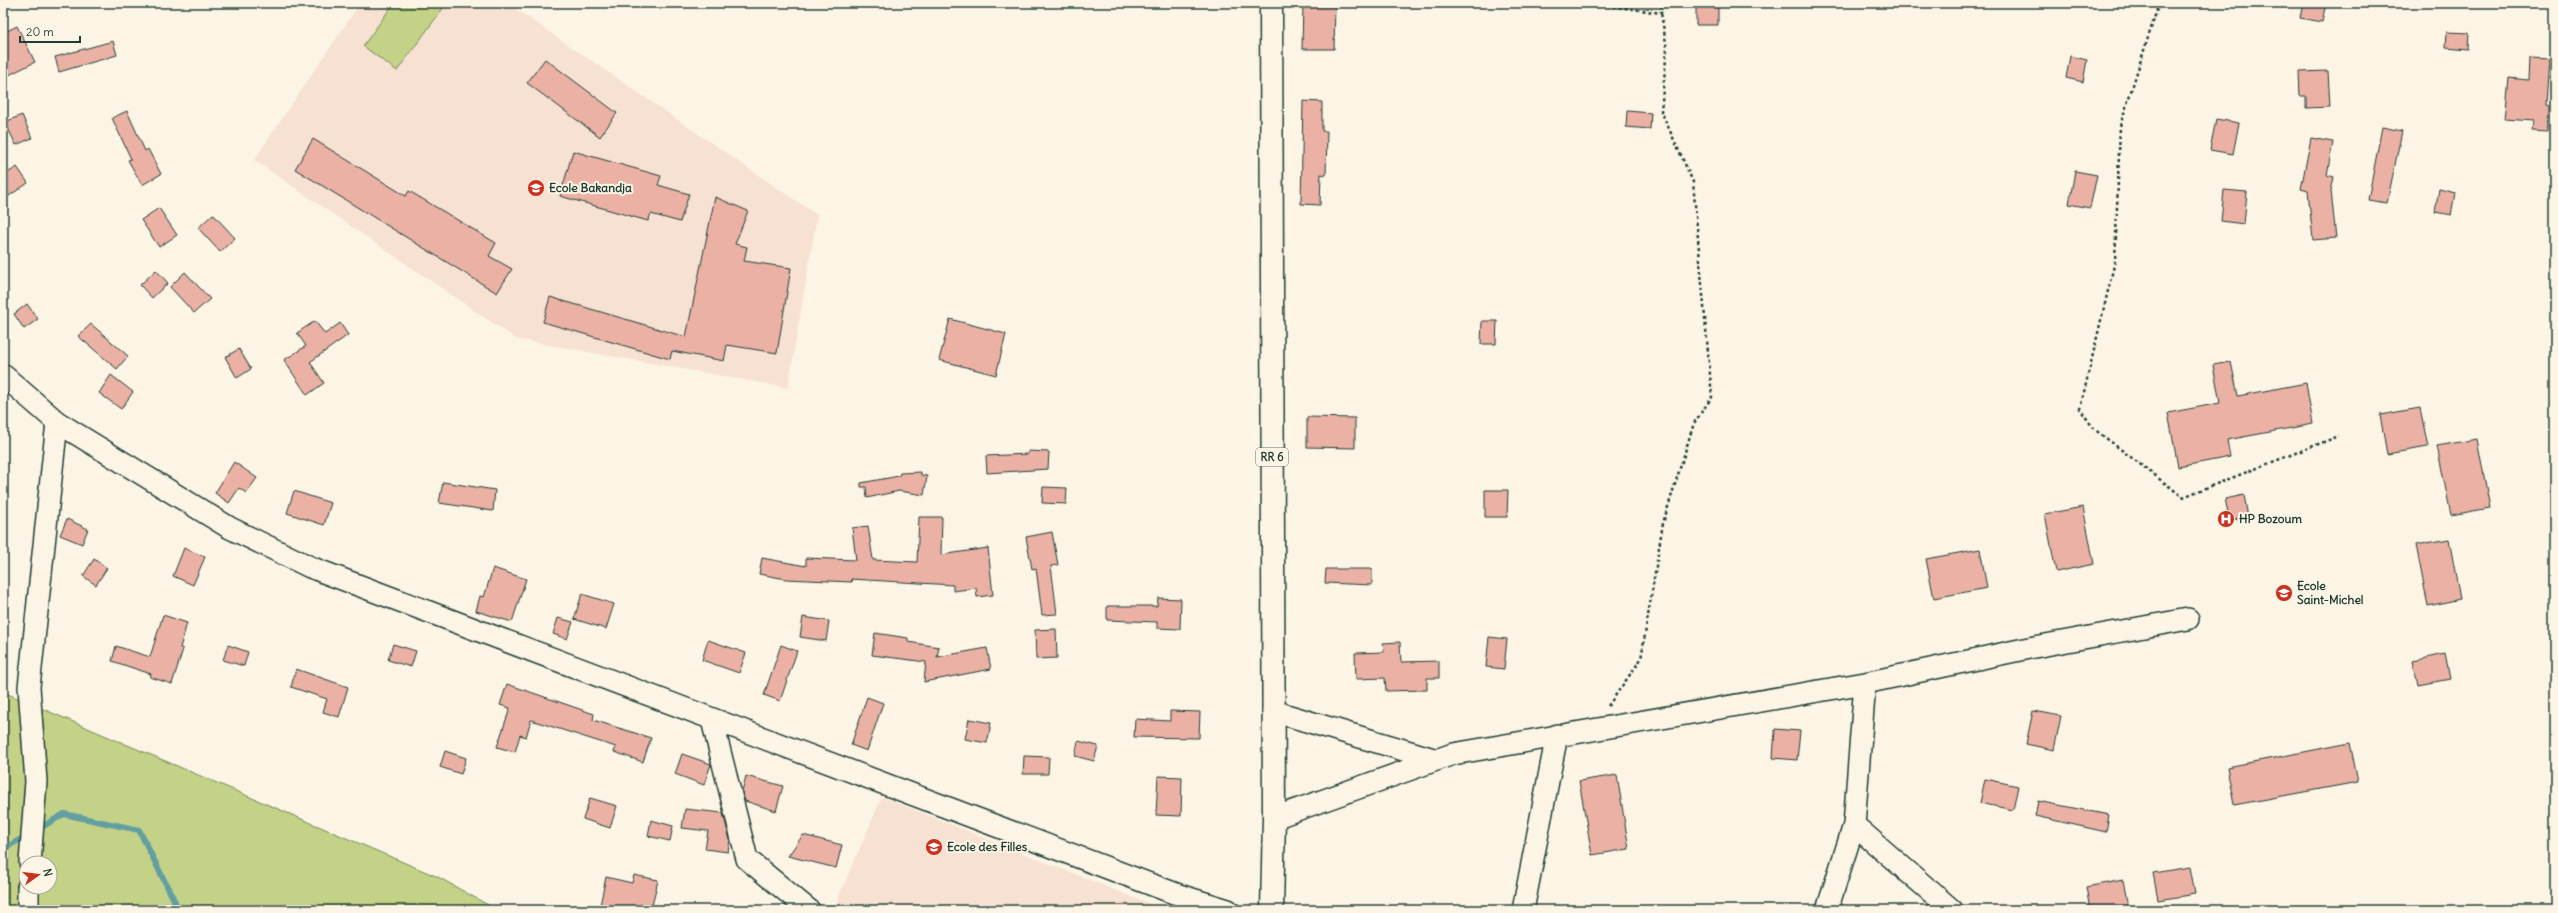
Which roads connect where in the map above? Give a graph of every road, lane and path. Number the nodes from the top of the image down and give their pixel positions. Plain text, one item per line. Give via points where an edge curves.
1 (1271, 3) edge
2 (1589, 3) edge
3 (1661, 3) edge
4 (2160, 3) edge
5 (1661, 13) junction
6 (3, 375) edge
7 (57, 422) junction
8 (2339, 436) dead end
9 (2188, 619) dead end
10 (1865, 683) junction
11 (1273, 711) junction
12 (712, 720) junction
13 (1592, 730) junction
14 (1557, 736) junction
15 (1437, 760) junction
16 (1274, 818) junction
17 (1854, 825) junction
18 (31, 855) edge
19 (28, 895) edge
20 (28, 910) edge
21 (809, 910) edge
22 (1228, 910) edge
23 (1272, 910) edge
24 (1523, 910) edge
25 (1827, 910) edge
26 (1952, 910) edge

1 - 11 main road, RR 6
2 - 5 path
3 - 5 path
4 - 8 path via 2120,126 2115,261 2080,408 2094,429 2183,497
5 - 13 path via 1667,49 1661,111 1693,182 1712,397 1694,423 1663,523 1641,659
6 - 7 street
7 - 12 street via 230,528 310,567
7 - 18 street via 28,687 36,781
9 - 10 street via 2029,648
10 - 13 street
10 - 17 street
11 - 15 street
11 - 16 main road, RR 6
12 - 21 street via 747,859
12 - 22 street via 1179,895
13 - 14 street
14 - 15 street via 1454,754
14 - 24 street
15 - 16 street
16 - 23 main road, RR 6
17 - 25 street
17 - 26 street
19 - 20 street

